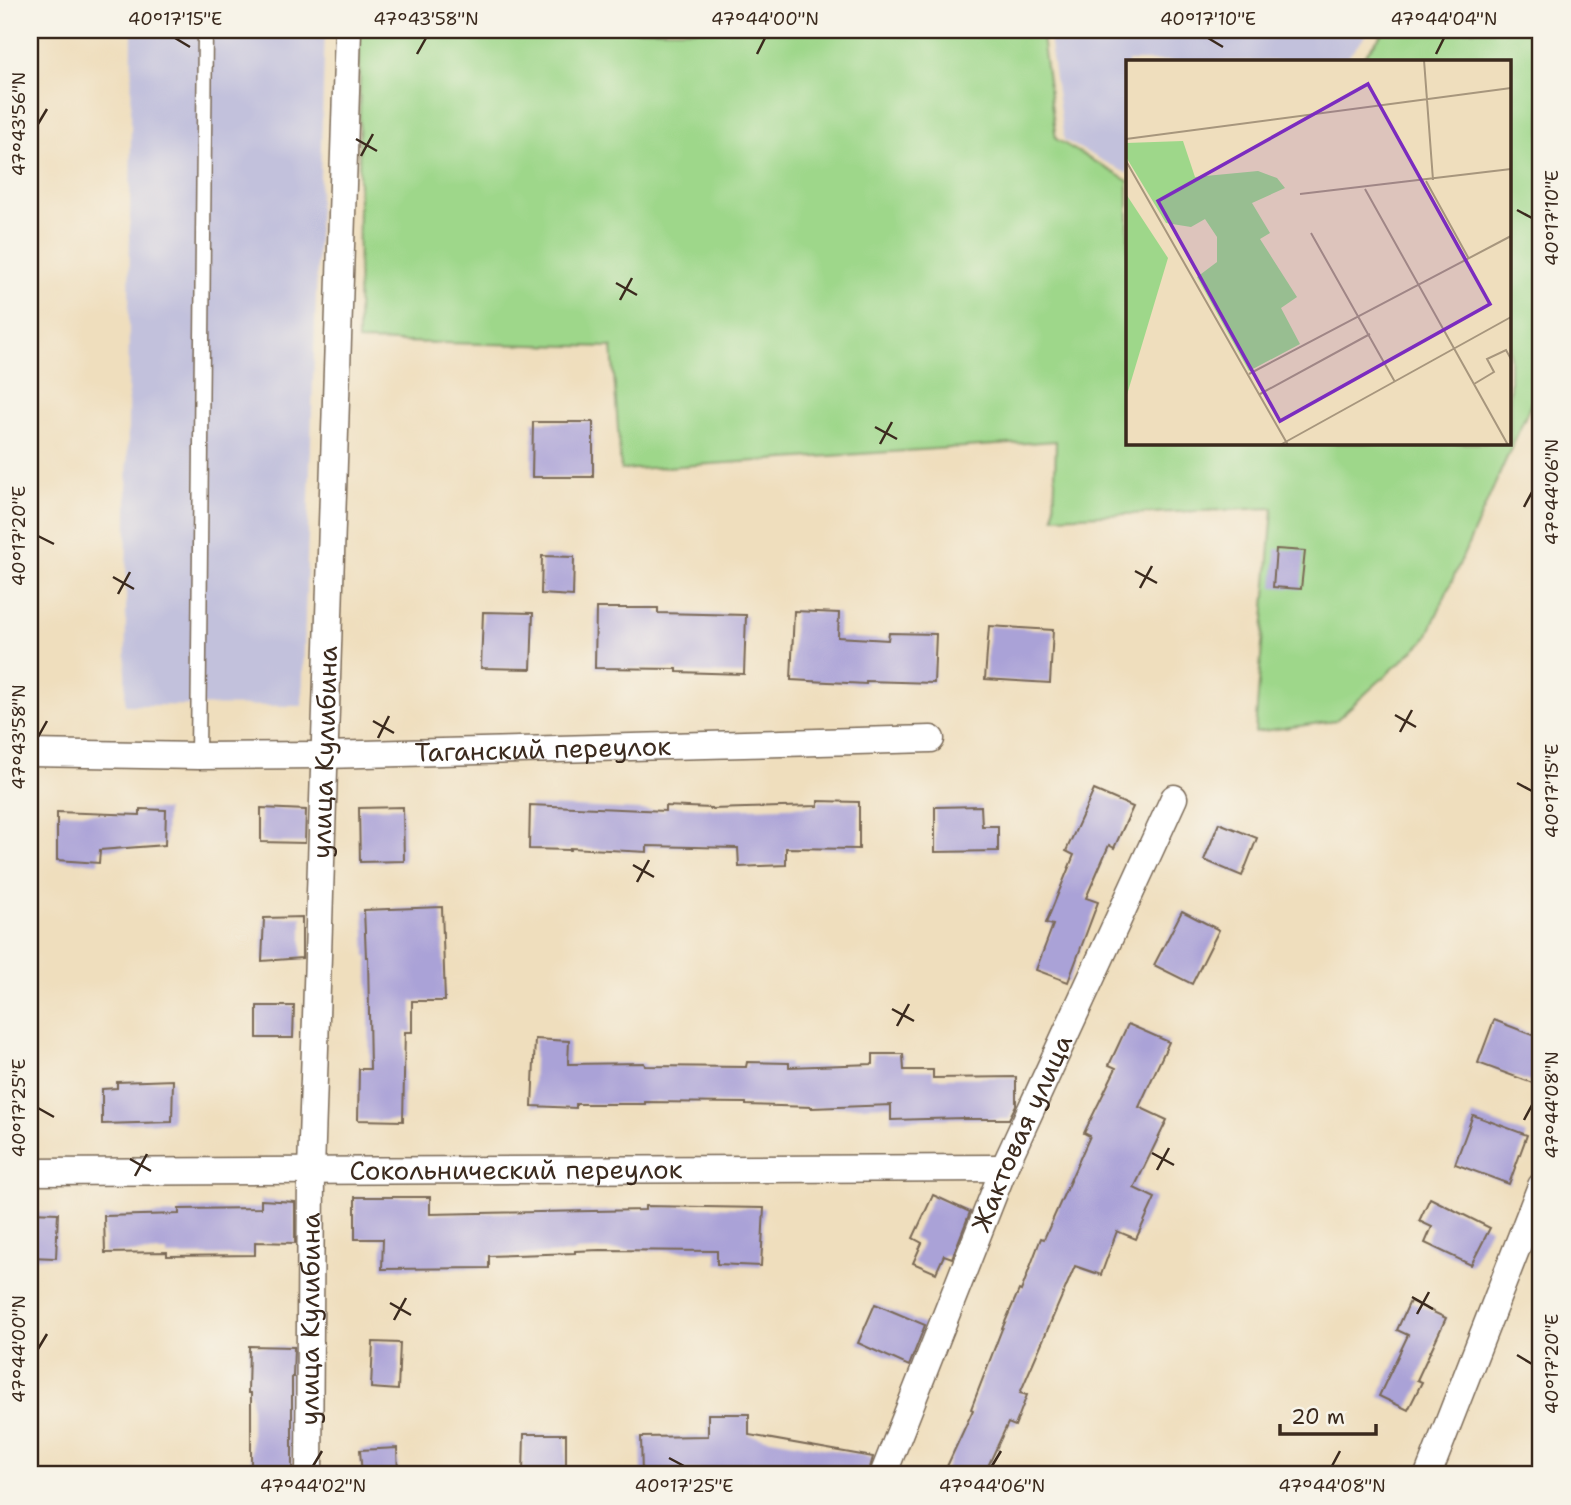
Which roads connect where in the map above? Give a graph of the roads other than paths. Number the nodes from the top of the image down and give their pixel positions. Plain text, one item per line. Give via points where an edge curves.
1 (205, 30) edge
2 (348, 30) edge
3 (931, 739) dead end
4 (30, 753) edge
5 (325, 755) junction
6 (198, 756) junction
7 (1174, 798) dead end
8 (1004, 1168) junction
9 (311, 1171) junction
10 (30, 1172) edge
11 (1541, 1186) edge
12 (309, 1475) edge
13 (883, 1475) edge
14 (1428, 1475) edge

1 - 6 lane
2 - 5 street, улица Кулибина
3 - 5 street, Таганский переулок
4 - 6 street, Таганский переулок
5 - 6 street, Таганский переулок
5 - 9 street, улица Кулибина
7 - 8 street, Жактовая улица
8 - 9 street, Сокольнический переулок
8 - 13 street, Жактовая улица
9 - 10 street, Сокольнический переулок
9 - 12 street, улица Кулибина
11 - 14 street

